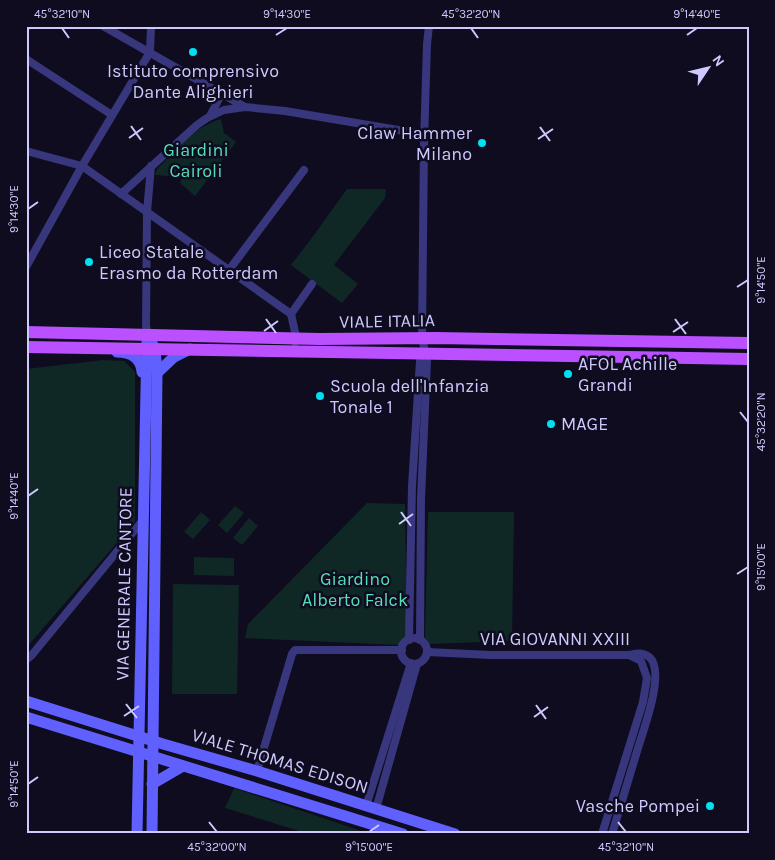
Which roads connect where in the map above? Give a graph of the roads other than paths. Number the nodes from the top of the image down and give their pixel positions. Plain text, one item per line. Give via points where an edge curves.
1 (103, 26) edge
2 (151, 26) edge
3 (423, 26) edge
4 (429, 26) edge
5 (427, 44) junction
6 (150, 52) junction
7 (26, 58) edge
8 (222, 93) junction
9 (245, 107) junction
10 (112, 115) junction
11 (210, 116) junction
12 (424, 143) junction
13 (26, 151) edge
14 (82, 166) junction
15 (151, 166) junction
16 (304, 170) dead end
17 (122, 194) junction
18 (147, 212) junction
19 (26, 267) edge
20 (229, 270) junction
21 (312, 284) dead end
22 (291, 314) junction
23 (26, 332) edge
24 (148, 334) junction
25 (422, 338) junction
26 (749, 343) edge
27 (294, 345) junction
28 (26, 347) edge
29 (80, 348) junction
30 (150, 348) junction
31 (190, 349) junction
32 (424, 354) junction
33 (749, 359) edge
34 (158, 373) junction
35 (145, 388) junction
36 (143, 520) junction
37 (409, 640) junction
38 (420, 640) junction
39 (402, 650) junction
40 (427, 652) junction
41 (629, 655) junction
42 (26, 660) edge
43 (414, 664) junction
44 (26, 701) edge
45 (26, 717) edge
46 (102, 724) junction
47 (139, 736) junction
48 (97, 739) junction
49 (153, 740) junction
50 (140, 752) junction
51 (153, 756) junction
52 (183, 766) junction
53 (257, 771) junction
54 (152, 784) junction
55 (371, 808) junction
56 (448, 833) edge
57 (137, 834) edge
58 (152, 834) edge
59 (403, 834) edge
60 (602, 834) edge
61 (612, 834) edge

1 - 6 street
2 - 6 street
3 - 5 street
4 - 5 street
5 - 12 street
6 - 8 street
6 - 10 street
7 - 10 street
8 - 9 street
8 - 11 street
9 - 11 street
9 - 12 street via 422,134
10 - 14 street
11 - 15 street
12 - 25 street
13 - 14 street
14 - 17 street
14 - 19 street
15 - 17 street
15 - 18 street, VIA GENERALE CANTORE
16 - 20 street
17 - 18 street
18 - 20 street
18 - 24 street, VIA GENERALE CANTORE
20 - 22 street
21 - 22 street
22 - 27 street
23 - 24 main road, VIALE ITALIA
24 - 27 main road, VIALE ITALIA
24 - 30 street, VIA GENERALE CANTORE
25 - 26 main road, VIALE ITALIA
25 - 27 main road, VIALE ITALIA
25 - 32 street
27 - 31 main road, VIALE ITALIA
27 - 32 main road, VIALE ITALIA
28 - 29 main road, VIALE ITALIA
29 - 30 main road, VIALE ITALIA
29 - 35 street, VIALE ITALIA via 90,352 130,353 140,362
30 - 31 main road, VIALE ITALIA
30 - 34 street, VIA GENERALE CANTORE
30 - 35 street, VIA GENERALE CANTORE
31 - 34 street via 174,357
32 - 33 main road, VIALE ITALIA
32 - 37 street via 420,361 412,486
32 - 38 street via 427,361 421,499
34 - 49 street, VIA GENERALE CANTORE
35 - 36 street, VIA GENERALE CANTORE
36 - 42 street
36 - 47 street, VIA GENERALE CANTORE
37 - 38 street
37 - 39 street
38 - 40 street
39 - 43 street via 405,660
39 - 53 street via 296,650 292,654
40 - 41 street, VIA GIOVANNI XXIII
40 - 43 street via 425,658
41 - 60 street via 644,666 643,702
41 - 61 street, VIA GIOVANNI XXIII via 638,653 651,658 655,674 649,708
43 - 55 street
44 - 46 street, VIALE THOMAS EDISON
45 - 48 street, VIALE THOMAS EDISON
46 - 47 street, VIALE THOMAS EDISON
46 - 48 street
47 - 49 street, VIALE THOMAS EDISON
47 - 50 street, VIA GENERALE CANTORE
48 - 50 street, VIALE THOMAS EDISON
49 - 51 street, VIA GENERALE CANTORE
49 - 53 street, VIALE THOMAS EDISON
50 - 51 street, VIALE THOMAS EDISON
50 - 57 street, VIA GENERALE CANTORE
51 - 52 street, VIALE THOMAS EDISON
51 - 54 street, VIA GENERALE CANTORE
52 - 54 street
52 - 59 street, VIALE THOMAS EDISON
53 - 55 street, VIALE THOMAS EDISON
54 - 58 street, VIA GENERALE CANTORE
55 - 56 street, VIALE THOMAS EDISON

